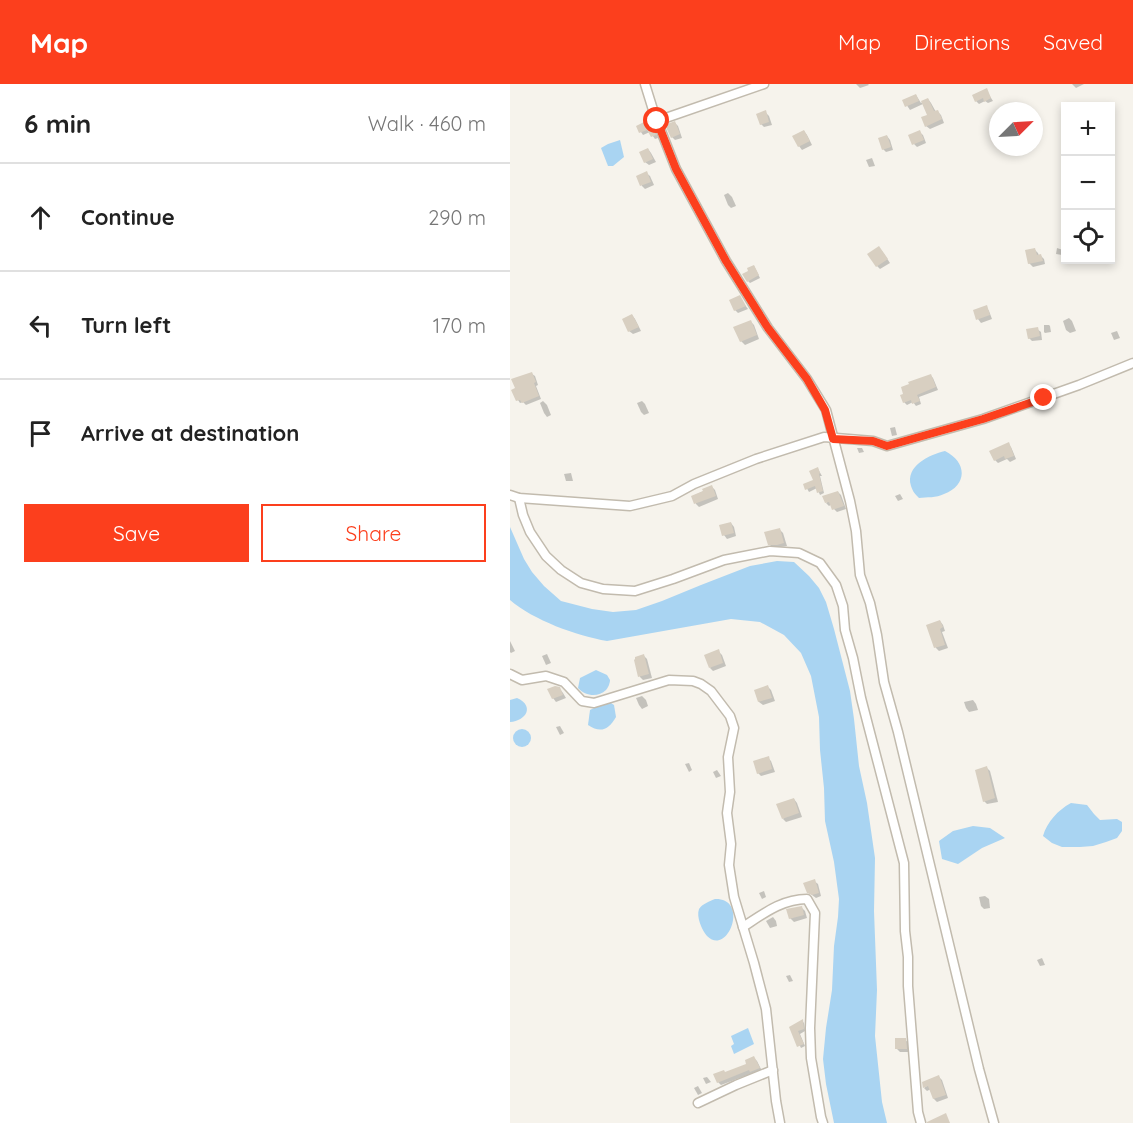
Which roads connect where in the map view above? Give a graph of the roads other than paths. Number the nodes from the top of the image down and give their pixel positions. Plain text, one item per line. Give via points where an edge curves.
1 (645, 84) edge
2 (764, 84) edge
3 (657, 121) junction
4 (1133, 363) edge
5 (833, 439) junction
6 (510, 495) edge
7 (519, 498) junction
8 (510, 674) edge
9 (743, 927) junction
10 (773, 1070) junction
11 (698, 1103) dead end
12 (780, 1123) edge
13 (823, 1123) edge
14 (921, 1123) edge
15 (994, 1123) edge

1 - 3 street
2 - 3 street
3 - 5 street via 676,169 726,261 768,328 807,379 825,410
4 - 5 street via 983,419 887,446 873,441
5 - 7 street via 824,437 756,459 672,496 630,506
5 - 15 street via 850,501 860,575 877,634 884,682
6 - 7 street
7 - 14 street via 530,532 546,556 572,578 603,590 635,591 724,560 770,551 799,553 820,563 836,585 904,863 908,986
8 - 9 street via 522,680 546,676 564,682 582,701 594,703 669,680 693,681 711,691 734,728 728,757 729,865
9 - 10 street via 766,1009
9 - 13 street via 794,899 807,899 815,913 810,1028
10 - 11 street
10 - 12 street

